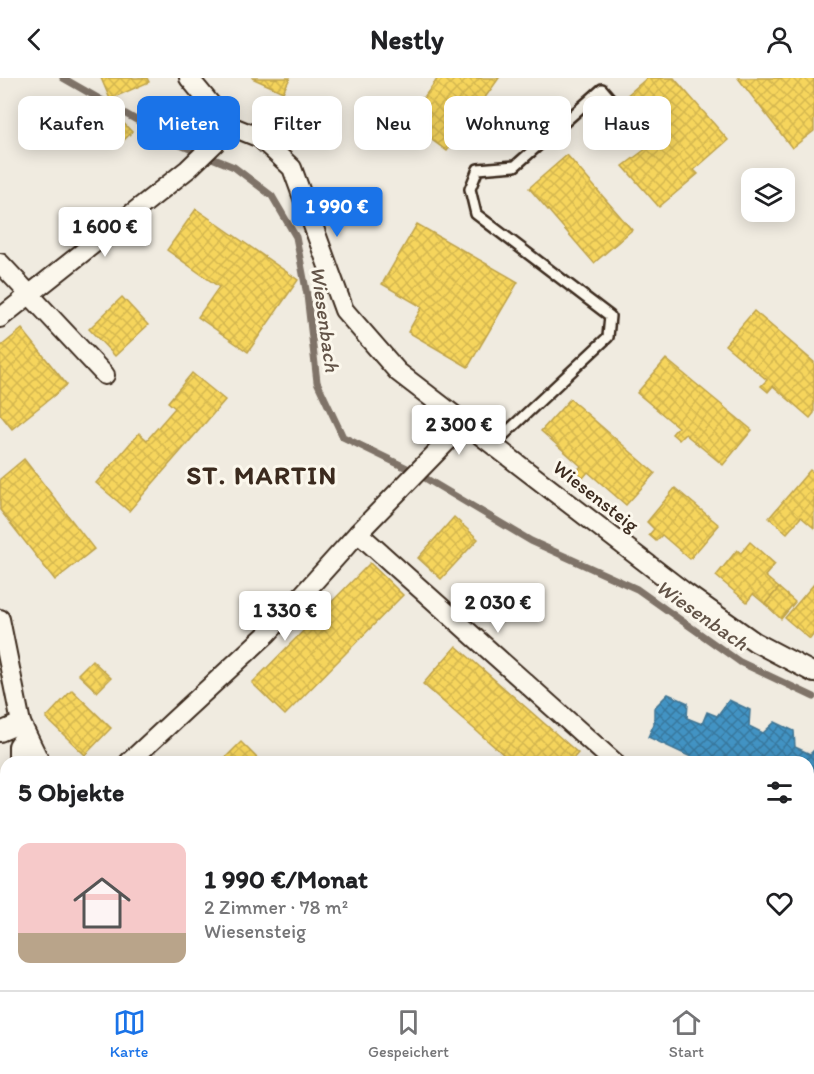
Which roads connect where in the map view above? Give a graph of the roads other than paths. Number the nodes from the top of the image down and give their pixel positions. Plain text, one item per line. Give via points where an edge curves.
1 (189, 78) edge
2 (204, 96) edge
3 (594, 96) edge
4 (608, 96) edge
5 (583, 106) edge
6 (240, 130) edge
7 (207, 150) edge
8 (0, 263) edge
9 (29, 295) junction
10 (0, 318) edge
11 (105, 375) dead end
12 (464, 424) junction
13 (493, 445) junction
14 (358, 533) junction
15 (0, 619) edge
16 (814, 673) edge
17 (24, 728) junction
18 (0, 732) edge
19 (18, 756) edge
20 (37, 756) edge
21 (135, 756) edge
22 (607, 756) edge

1 - 2 street, Wiesensteig
3 - 4 lane via 602,89
5 - 13 lane via 515,166 478,169 470,189 476,214 610,316 608,337
6 - 12 street, Wiesensteig via 260,138 292,168 344,310 398,372
7 - 9 street
8 - 9 street
9 - 10 street
9 - 11 street
12 - 13 street, Wiesensteig
12 - 14 street
13 - 16 street, Wiesensteig via 683,591 755,642
14 - 21 street via 268,633
14 - 22 street
15 - 17 street
17 - 18 street
17 - 19 street
17 - 20 street

